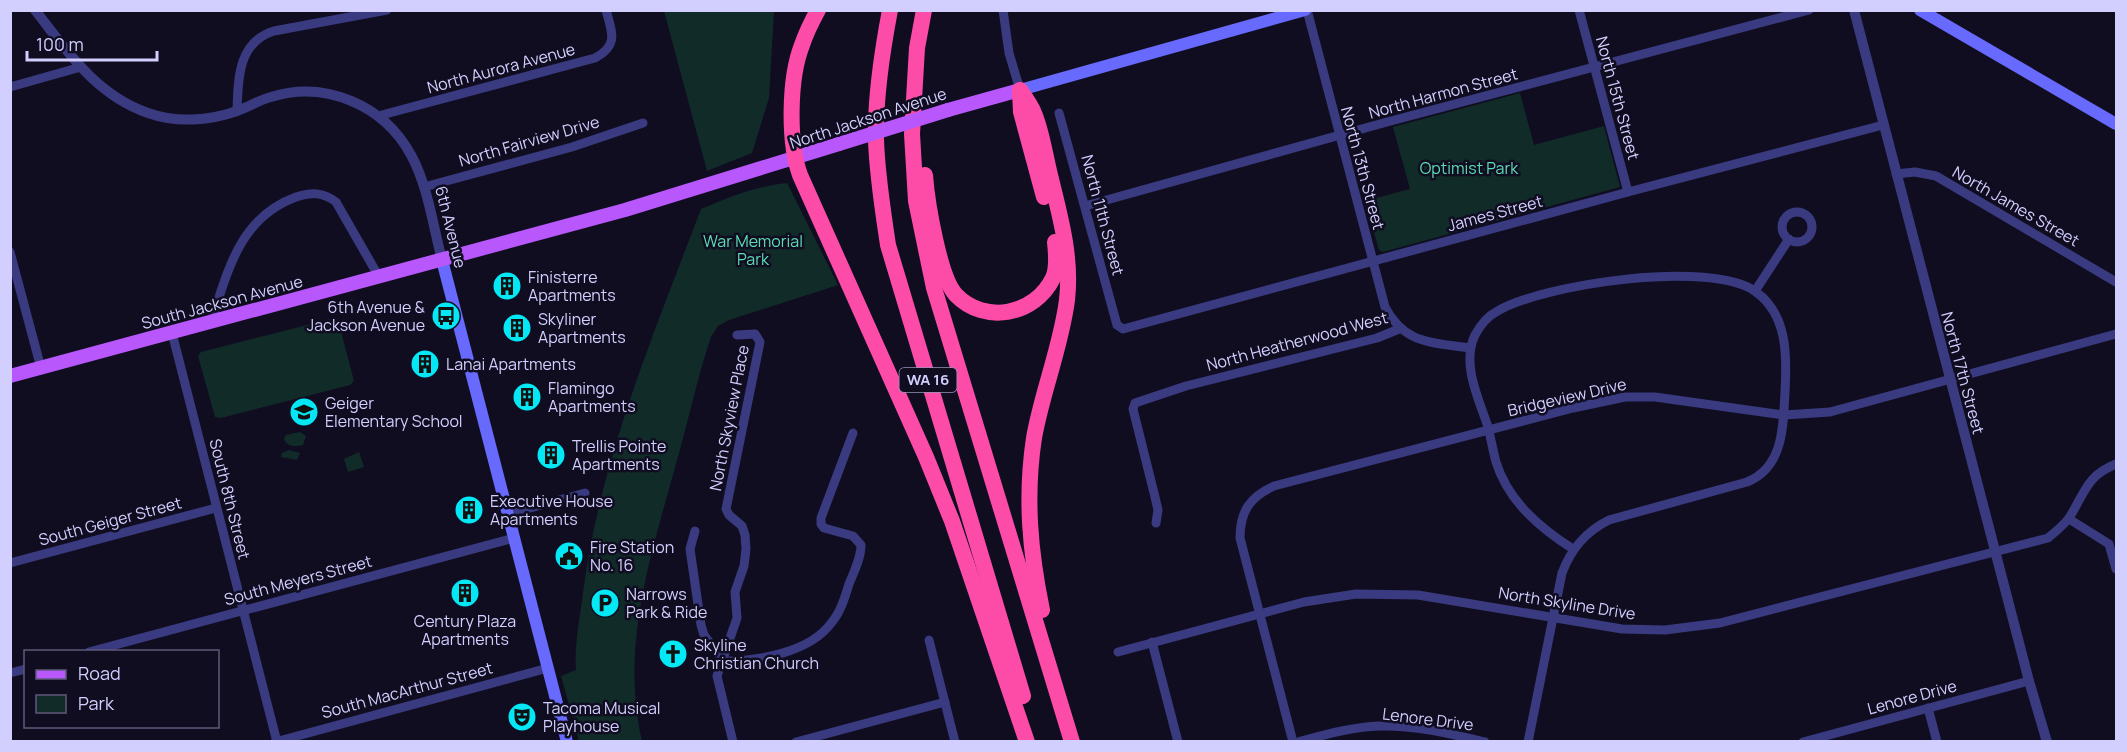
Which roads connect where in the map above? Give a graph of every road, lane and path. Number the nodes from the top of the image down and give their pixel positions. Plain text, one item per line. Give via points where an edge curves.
1 (35, 10) edge
2 (387, 10) edge
3 (606, 10) edge
4 (818, 10) edge
5 (890, 10) edge
6 (924, 10) edge
7 (1004, 10) edge
8 (1306, 10) edge
9 (1580, 10) edge
10 (1809, 10) edge
11 (1854, 10) edge
12 (1920, 10) edge
13 (917, 48) junction
14 (81, 67) junction
15 (1595, 68) junction
16 (10, 87) edge
17 (1020, 90) junction
18 (237, 111) junction
19 (1059, 113) dead end
20 (378, 116) junction
21 (642, 123) dead end
22 (2116, 124) edge
23 (1883, 125) junction
24 (1340, 136) junction
25 (794, 159) junction
26 (1896, 174) junction
27 (423, 187) junction
28 (1628, 192) junction
29 (1085, 206) junction
30 (1789, 239) dead end
31 (10, 252) edge
32 (442, 260) junction
33 (1372, 262) junction
34 (379, 277) junction
35 (2116, 282) edge
36 (14, 283) edge
37 (1755, 291) junction
38 (211, 322) junction
39 (1117, 325) joint
40 (1400, 329) junction
41 (172, 333) junction
42 (2116, 333) edge
43 (737, 335) dead end
44 (1470, 348) junction
45 (41, 368) junction
46 (10, 376) edge
47 (1949, 381) junction
48 (1784, 415) junction
49 (1489, 431) junction
50 (853, 433) dead end
51 (2116, 464) edge
52 (585, 493) dead end
53 (216, 508) junction
54 (508, 514) junction
55 (2069, 519) junction
56 (1156, 523) dead end
57 (695, 531) dead end
58 (514, 538) junction
59 (1573, 549) junction
60 (1996, 553) junction
61 (10, 563) edge
62 (2116, 569) edge
63 (243, 610) junction
64 (1260, 613) junction
65 (1552, 618) junction
66 (929, 640) dead end
67 (1152, 642) junction
68 (93, 650) edge
69 (1118, 652) dead end
70 (723, 661) junction
71 (548, 668) junction
72 (2029, 681) junction
73 (945, 702) junction
74 (1062, 708) junction
75 (1928, 708) junction
76 (276, 741) edge
77 (567, 741) edge
78 (733, 741) edge
79 (796, 741) edge
80 (955, 741) edge
81 (1027, 741) edge
82 (1036, 741) edge
83 (1072, 741) edge
84 (1178, 741) edge
85 (1296, 741) edge
86 (1485, 741) edge
87 (1528, 741) edge
88 (1803, 741) edge
89 (1937, 741) edge
90 (2047, 741) edge

1 - 14 street, 6th Avenue
2 - 18 street via 274,32 258,39 244,57
3 - 20 street, North Aurora Avenue via 612,44 595,58
4 - 25 highway via 794,70
5 - 82 highway, WA 16 via 883,46 876,139 888,245
6 - 13 highway, WA 16
7 - 17 street via 1009,53
8 - 17 main road, North Jackson Avenue
8 - 24 street, North 13th Street
9 - 15 street, North 15th Street
10 - 15 street, North Harmon Street
11 - 23 street, North 17th Street
12 - 22 main road
13 - 17 highway via 926,190 947,281 956,295 978,309 1005,314 1042,296 1054,277 1057,257 1021,112
13 - 74 highway, WA 16 via 912,134 916,201 934,288
14 - 16 street
14 - 18 street, 6th Avenue via 118,100 149,114 195,119
15 - 24 street, North Harmon Street
15 - 28 street, North 15th Street
17 - 25 main road, North Jackson Avenue, bridge
17 - 74 highway via 1034,112 1067,250 1067,301 1035,436 1028,508 1034,571
18 - 20 street, 6th Avenue via 282,94 318,92 346,98
19 - 29 street, North 11th Street
20 - 27 street, 6th Avenue via 412,156
21 - 27 street, North Fairview Drive via 572,147
23 - 26 street, North 17th Street
23 - 28 street, James Street
24 - 29 street, North Harmon Street
24 - 33 street, North 13th Street
25 - 32 main road, North Jackson Avenue
25 - 81 highway via 926,456
26 - 35 street, North James Street via 1936,176
26 - 47 street, North 17th Street
27 - 32 street, 6th Avenue
28 - 33 street, James Street
29 - 39 street, North 11th Street
30 - 37 street
31 - 36 street
32 - 34 main road, South Jackson Avenue
32 - 54 main road, 6th Avenue
33 - 39 street, James Street via 1129,328
33 - 40 street, North 13th Street via 1385,307
34 - 38 main road, South Jackson Avenue
34 - 38 street via 336,201 322,194 301,195 265,214 242,240
36 - 45 street
37 - 44 street via 1720,280 1671,276 1591,283 1495,312 1478,329
37 - 48 street via 1770,306 1782,332 1786,368
38 - 41 main road, South Jackson Avenue
40 - 44 street, North Heatherwood West via 1416,339
40 - 56 street, North Heatherwood West via 1135,403 1132,409 1158,510
41 - 45 main road, South Jackson Avenue
41 - 53 street, South 8th Street
42 - 47 street, Bridgeview Drive
43 - 70 street, North Skyview Place via 754,333 760,342 726,508 743,529 746,549 735,589 737,618
44 - 49 street via 1471,372
45 - 46 main road, South Jackson Avenue
47 - 48 street, Bridgeview Drive via 1837,411
47 - 60 street, North 17th Street
48 - 49 street, Bridgeview Drive via 1633,396
48 - 59 street via 1777,453 1758,477 1615,518 1594,528
49 - 59 street via 1496,462 1511,494 1536,522
49 - 64 street, Bridgeview Drive via 1300,478 1255,496 1241,518 1240,538
50 - 70 street via 820,521 826,529 853,537 861,545 838,613 824,632 800,646 743,661
51 - 55 street, North Skyline Drive via 2089,483
52 - 54 street
53 - 61 street, South Geiger Street
53 - 63 street, South 8th Street
54 - 58 main road, 6th Avenue
55 - 60 street, North Skyline Drive via 2048,538
55 - 62 street via 2106,541
57 - 70 street via 691,555 701,625
58 - 63 street, South Meyers Street
58 - 71 main road, 6th Avenue
59 - 65 street via 1562,573
60 - 65 street, North Skyline Drive via 1703,626 1634,629
60 - 72 street, North 17th Street
63 - 68 street, South Meyers Street
63 - 76 street, South 8th Street
64 - 65 street, North Skyline Drive via 1323,598 1390,593 1461,600
64 - 67 street, North Skyline Drive
64 - 85 street
65 - 87 street
66 - 73 street
67 - 69 street, North Skyline Drive
67 - 84 street
70 - 78 street, North Skyview Place via 717,676
71 - 76 street, South MacArthur Street
71 - 77 main road, 6th Avenue
72 - 75 street, Lenore Drive
72 - 90 street, North 17th Street
73 - 79 street
73 - 80 street
74 - 83 highway, WA 16
75 - 88 street, Lenore Drive
75 - 89 street
85 - 86 street, Lenore Drive via 1379,726

